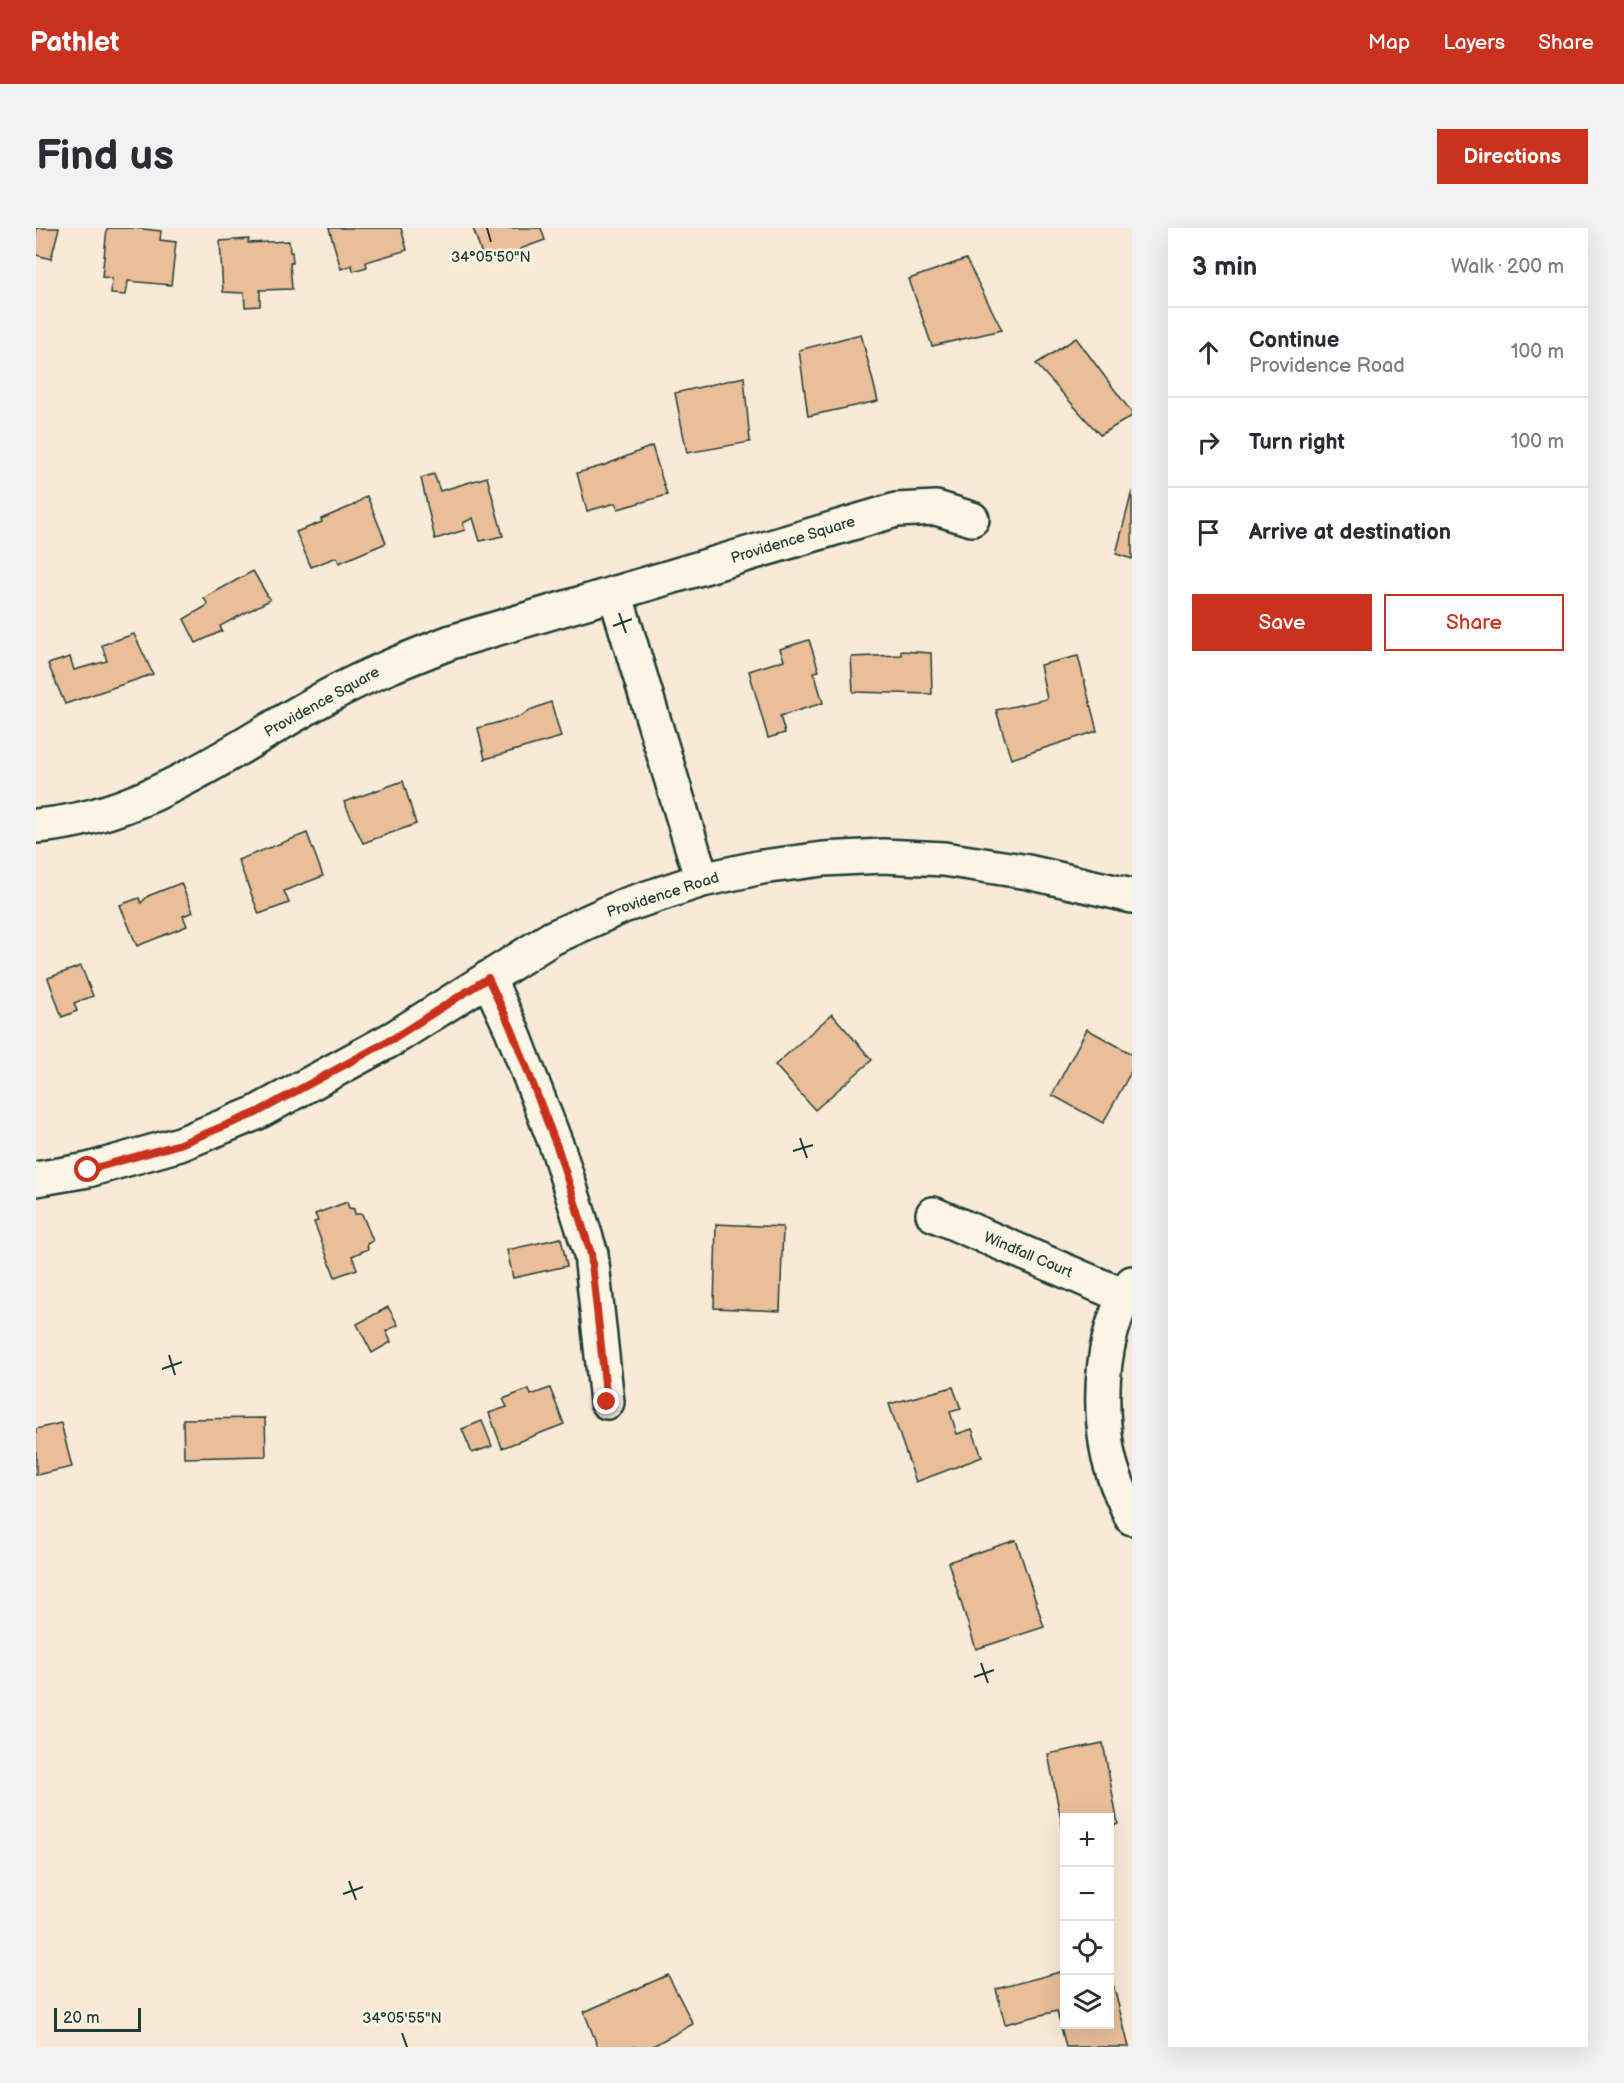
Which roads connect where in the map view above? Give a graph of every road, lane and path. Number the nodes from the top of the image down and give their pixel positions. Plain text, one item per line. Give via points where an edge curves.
1 (972, 519) dead end
2 (615, 593) junction
3 (36, 826) edge
4 (702, 880) junction
5 (1132, 896) edge
6 (488, 978) junction
7 (36, 1179) edge
8 (933, 1214) dead end
9 (1128, 1289) edge
10 (607, 1402) dead end
11 (1132, 1518) edge

1 - 2 street, Providence Square via 936,508 896,510
2 - 3 street, Providence Square via 451,642 388,666 170,787 132,804
2 - 4 street
4 - 5 street, Providence Road via 772,865 884,856 944,859 1028,872
4 - 6 street, Providence Road via 623,906 552,938
6 - 7 street, Providence Road via 394,1038 256,1113 180,1144 88,1170
6 - 10 street via 559,1152 591,1254
8 - 9 street, Windfall Court
9 - 11 street via 1111,1332 1103,1374 1102,1409 1107,1451

